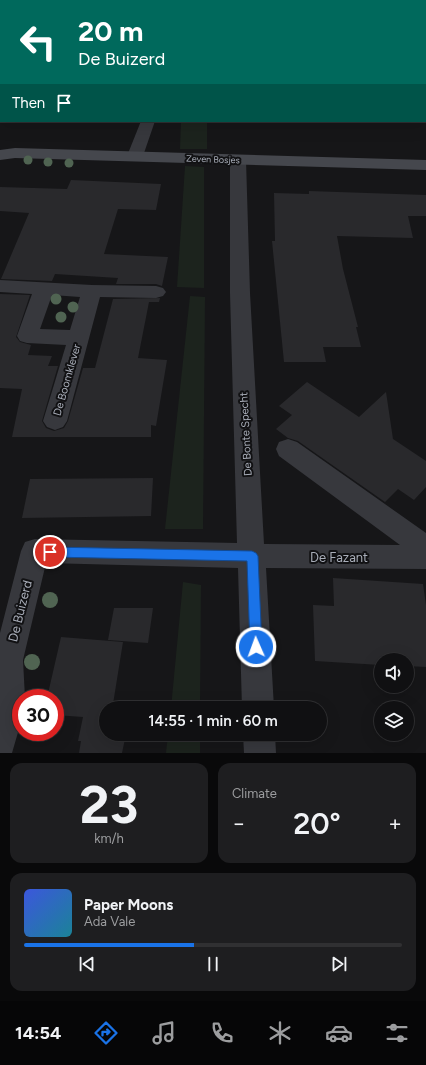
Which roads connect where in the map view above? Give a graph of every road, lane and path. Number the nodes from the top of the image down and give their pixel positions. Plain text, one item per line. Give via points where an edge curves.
1 (148, 122) edge
2 (0, 155) edge
3 (135, 156) junction
4 (238, 160) junction
5 (426, 165) edge
6 (0, 286) edge
7 (44, 289) junction
8 (92, 290) junction
9 (156, 292) dead end
10 (78, 338) junction
11 (55, 421) dead end
12 (288, 449) dead end
13 (426, 548) edge
14 (252, 556) junction
15 (426, 557) edge
16 (258, 701) edge
17 (259, 741) edge
18 (0, 742) edge
19 (260, 753) edge

1 - 3 street
2 - 3 street, Zeven Bosjes via 16,153
3 - 4 street, Zeven Bosjes
4 - 5 street, Zeven Bosjes
4 - 14 street, De Bonte Specht via 240,293
6 - 7 street
7 - 8 street
7 - 10 street, De Boomklever via 27,336
8 - 9 street
8 - 10 street, De Boomklever
10 - 11 street, De Boomklever
12 - 13 street
14 - 15 street, De Fazant
14 - 16 street, De Bonte Specht
14 - 18 street, De Buizerd via 35,551 8,660 10,703
17 - 19 street

